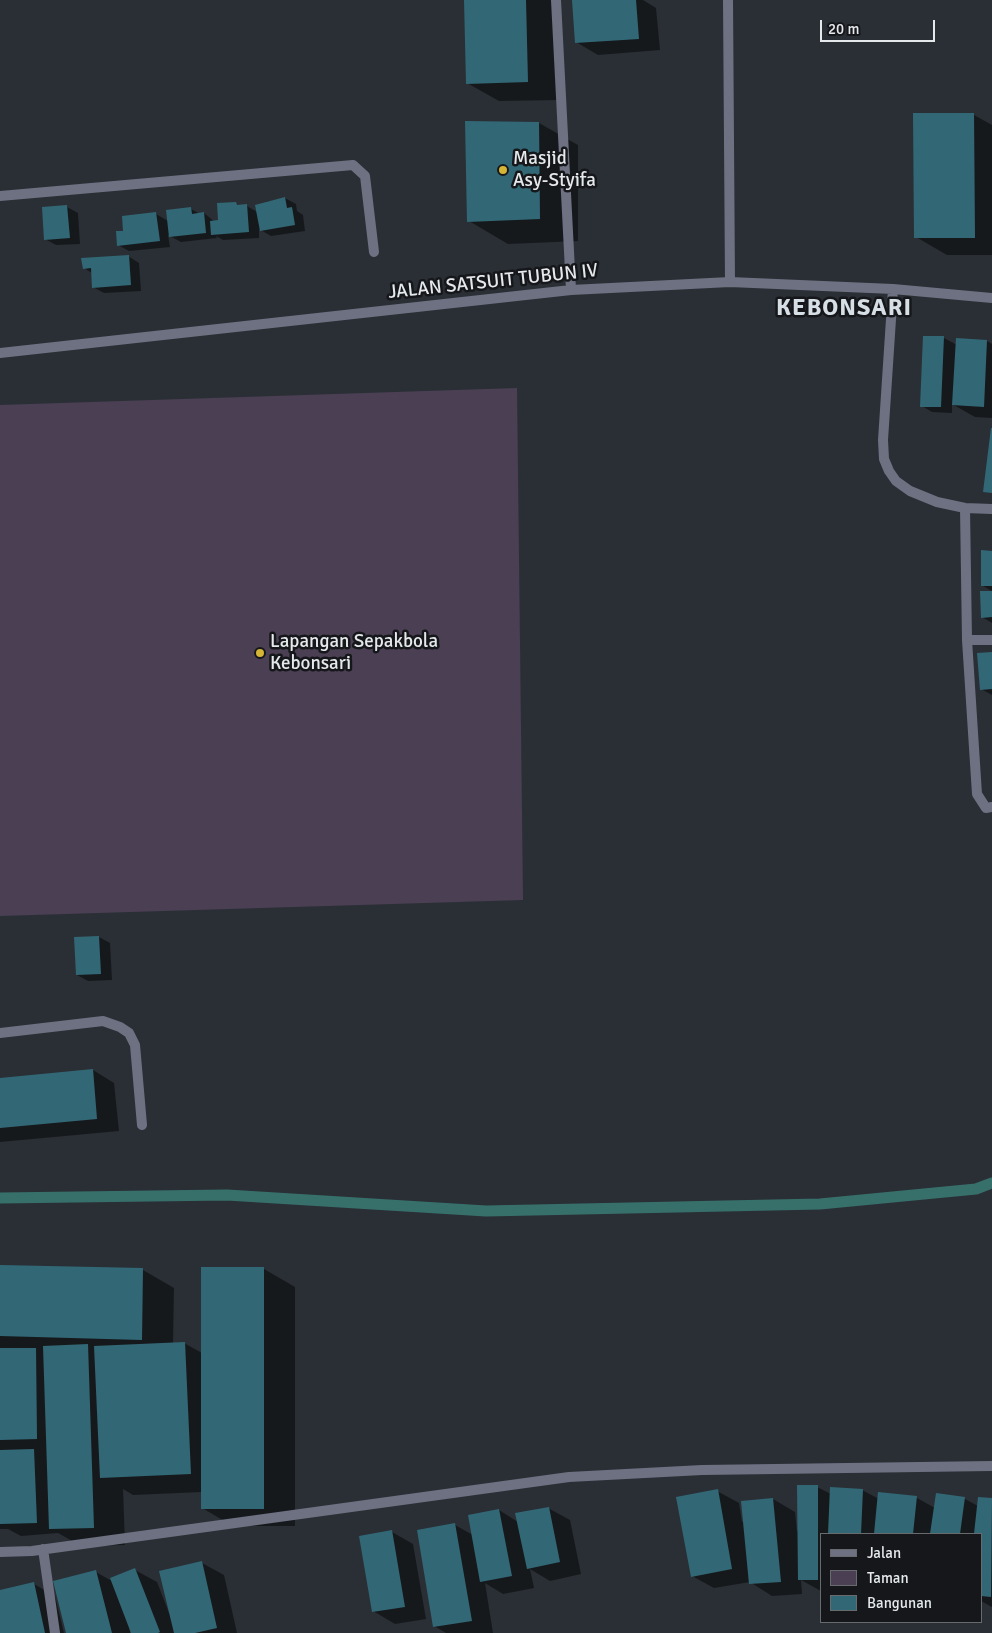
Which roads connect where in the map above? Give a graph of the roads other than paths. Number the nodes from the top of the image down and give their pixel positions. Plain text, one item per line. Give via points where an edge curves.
1 (556, 0) edge
2 (728, 0) edge
3 (0, 196) edge
4 (374, 252) dead end
5 (730, 282) junction
6 (893, 289) junction
7 (571, 290) junction
8 (992, 298) edge
9 (0, 353) edge
10 (966, 508) junction
11 (992, 508) edge
12 (967, 640) junction
13 (992, 640) edge
14 (992, 807) edge
15 (0, 1033) edge
16 (142, 1126) dead end
17 (992, 1466) edge
18 (43, 1549) junction
19 (0, 1552) edge
20 (55, 1633) edge

1 - 7 street
2 - 5 street
3 - 4 street via 353,165 364,176
5 - 6 street, JALAN SATSUIT TUBUN IV
5 - 7 street, JALAN SATSUIT TUBUN IV
6 - 8 street, JALAN SATSUIT TUBUN IV
6 - 10 street via 884,459 896,481 910,491 937,502
7 - 9 street, JALAN SATSUIT TUBUN IV
10 - 11 street
10 - 12 street
12 - 13 street
12 - 14 street via 977,794 986,808
15 - 16 street via 103,1021 120,1026 129,1033 135,1045
17 - 18 street via 702,1470 569,1477
18 - 19 street
18 - 20 street

